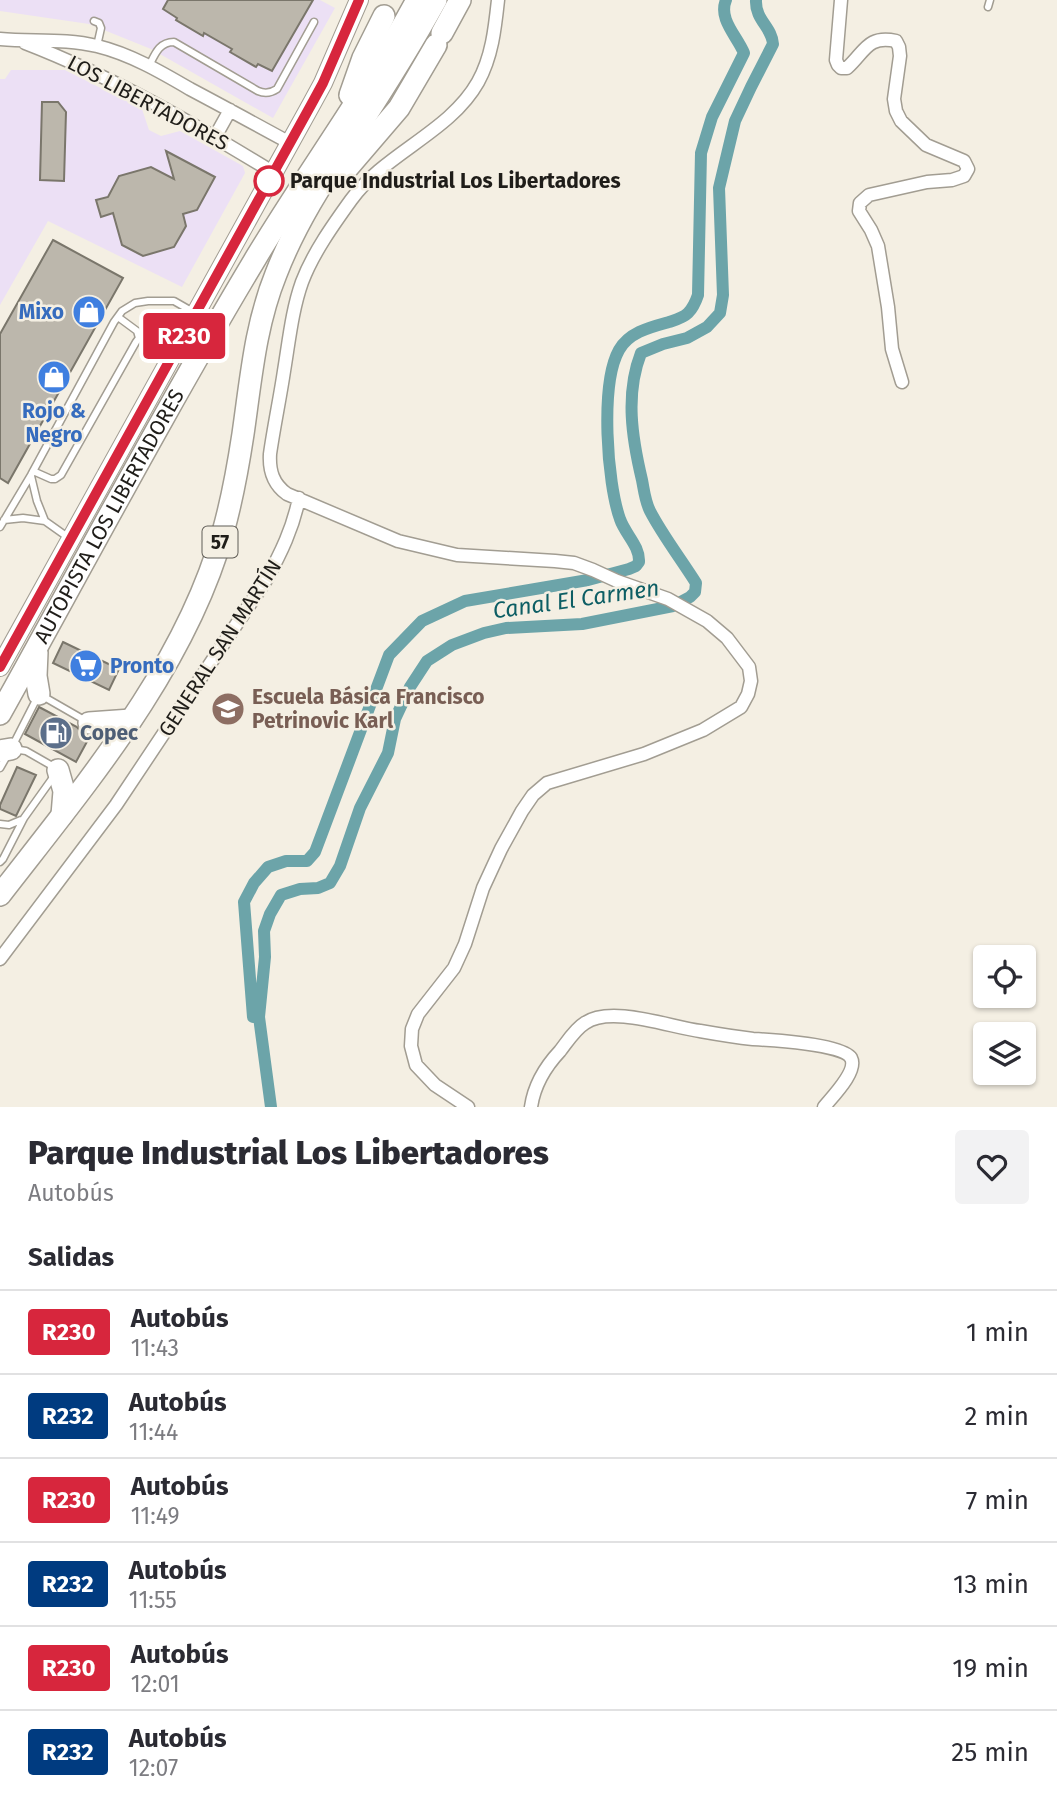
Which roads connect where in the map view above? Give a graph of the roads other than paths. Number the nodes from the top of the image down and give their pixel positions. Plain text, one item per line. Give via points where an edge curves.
1 (359, 0) edge
2 (417, 0) edge
3 (436, 0) edge
4 (460, 0) edge
5 (498, 0) edge
6 (841, 0) edge
7 (389, 7) edge
8 (94, 21) dead end
9 (314, 22) dead end
10 (0, 38) edge
11 (18, 41) junction
12 (97, 46) junction
13 (149, 66) junction
14 (230, 110) junction
15 (215, 137) junction
16 (290, 143) junction
17 (330, 143) junction
18 (274, 173) junction
19 (274, 277) junction
20 (196, 314) junction
21 (118, 317) junction
22 (902, 382) dead end
23 (32, 473) junction
24 (299, 498) junction
25 (4, 520) junction
26 (45, 521) junction
27 (0, 527) edge
28 (71, 539) junction
29 (38, 646) junction
30 (0, 667) edge
31 (39, 694) junction
32 (0, 714) edge
33 (131, 720) junction
34 (86, 727) joint
35 (5, 750) edge
36 (61, 767) junction
37 (0, 768) edge
38 (62, 815) junction
39 (24, 818) junction
40 (0, 824) edge
41 (0, 862) edge
42 (0, 895) edge
43 (0, 959) edge
44 (468, 1107) edge
45 (531, 1107) edge
46 (824, 1107) edge

1 - 16 street via 323,83
2 - 17 highway, AUTOPISTA LOS LIBERTADORES
3 - 19 highway, 57 via 305,212
4 - 19 highway, 57 via 399,108 331,189
5 - 24 street via 489,57 474,89 352,198 302,284 269,462 277,485
6 - 22 street via 838,65 847,68 868,44 896,41 900,56 895,111 926,145 964,161 968,169 964,176 952,180 882,191 860,203 859,211 878,246 892,349
7 - 17 highway, AUTOPISTA LOS LIBERTADORES
8 - 12 lane via 101,27
9 - 13 lane via 277,89 267,93 174,42 160,46
10 - 11 street, LOS LIBERTADORES
11 - 12 street, LOS LIBERTADORES
11 - 15 street, LOS LIBERTADORES via 89,69
12 - 13 street, LOS LIBERTADORES
13 - 14 street, LOS LIBERTADORES
14 - 15 street
14 - 16 street, LOS LIBERTADORES
15 - 18 street, LOS LIBERTADORES
16 - 18 street
17 - 29 highway, AUTOPISTA LOS LIBERTADORES via 189,372
18 - 20 street
19 - 33 highway, 57 via 255,346 239,461 216,555 188,622
20 - 21 lane via 163,300 135,303
20 - 28 street
21 - 23 lane
21 - 23 lane via 137,331 139,338 61,475 51,479
23 - 25 lane
23 - 26 lane
24 - 43 street, GENERAL SAN MARTÍN via 285,547 267,580 116,805
24 - 44 street via 398,541 441,552 574,563 593,570 668,599 707,621 749,667 751,681 741,706 704,730 644,754 547,783 522,811 483,888 454,968 412,1028 416,1065 435,1085
25 - 26 lane
25 - 27 lane
26 - 28 lane
28 - 30 street
29 - 31 highway
29 - 32 highway, AUTOPISTA LOS LIBERTADORES
31 - 34 lane
31 - 35 lane
33 - 34 highway
33 - 38 highway, 57
35 - 36 lane via 26,751
35 - 37 lane
36 - 38 highway
36 - 39 lane
38 - 42 highway, 57
39 - 40 lane via 15,824
39 - 41 lane
45 - 46 street via 548,1063 584,1023 614,1016 843,1051 849,1055 852,1070

